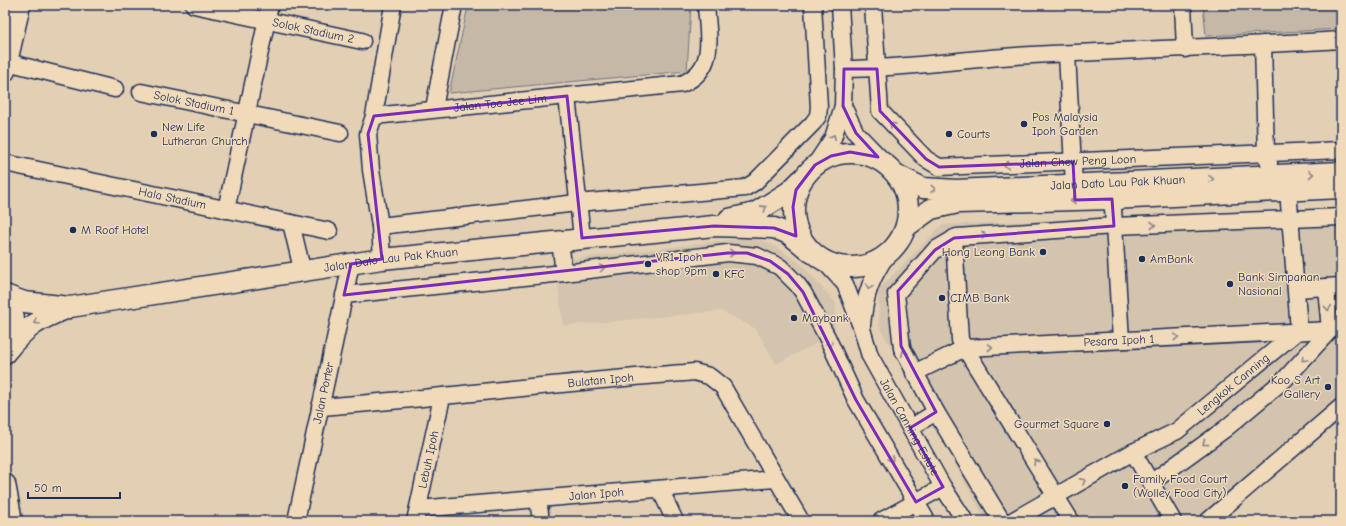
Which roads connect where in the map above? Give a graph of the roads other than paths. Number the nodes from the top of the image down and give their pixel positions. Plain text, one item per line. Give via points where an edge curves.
1 (20, 5) edge
2 (194, 5) edge
3 (393, 5) edge
4 (454, 5) edge
5 (706, 5) edge
6 (813, 5) edge
7 (840, 5) edge
8 (873, 5) edge
9 (1183, 5) edge
10 (268, 13) edge
11 (1341, 40) edge
12 (362, 41) dead end
13 (1263, 44) junction
14 (1185, 49) junction
15 (1067, 54) junction
16 (6, 67) edge
17 (844, 69) junction
18 (877, 69) junction
19 (115, 89) dead end
20 (141, 92) dead end
21 (567, 96) junction
22 (843, 106) junction
23 (434, 108) junction
24 (246, 113) junction
25 (374, 116) junction
26 (340, 133) dead end
27 (1341, 150) edge
28 (1266, 154) junction
29 (1072, 162) junction
30 (5, 163) edge
31 (809, 170) junction
32 (891, 170) junction
33 (1341, 172) edge
34 (1285, 183) junction
35 (1074, 185) junction
36 (1341, 188) edge
37 (1112, 199) junction
38 (577, 203) junction
39 (226, 210) junction
40 (1341, 217) edge
41 (1290, 220) junction
42 (291, 224) junction
43 (380, 226) junction
44 (714, 226) junction
45 (1114, 226) junction
46 (906, 227) junction
47 (329, 231) dead end
48 (582, 238) junction
49 (954, 238) junction
50 (560, 241) junction
51 (888, 253) junction
52 (817, 256) junction
53 (382, 260) junction
54 (351, 264) junction
55 (303, 273) junction
56 (564, 273) junction
57 (1333, 286) edge
58 (1296, 289) junction
59 (5, 294) edge
60 (344, 295) junction
61 (5, 300) edge
62 (70, 307) junction
63 (862, 329) junction
64 (1299, 330) junction
65 (1330, 330) junction
66 (1121, 340) junction
67 (965, 348) junction
68 (7, 350) edge
69 (914, 373) junction
70 (442, 397) junction
71 (320, 407) junction
72 (1341, 407) edge
73 (936, 412) junction
74 (910, 428) junction
75 (1134, 452) junction
76 (775, 479) junction
77 (1152, 482) junction
78 (5, 484) edge
79 (943, 487) junction
80 (660, 489) junction
81 (1056, 495) junction
82 (538, 499) junction
83 (916, 502) junction
84 (416, 515) edge
85 (1213, 520) edge
86 (12, 521) edge
87 (296, 521) edge
88 (541, 521) edge
89 (675, 521) edge
90 (800, 521) edge
91 (881, 521) edge
92 (927, 521) edge
93 (965, 521) edge
94 (1002, 521) edge
95 (1012, 521) edge
96 (1071, 521) edge
97 (1173, 521) edge

1 - 16 main road
2 - 10 street, Solok Stadium 2
3 - 25 street
4 - 23 street
5 - 21 street, Jalan Too Jee Lim via 708,54 703,68 690,80 673,85
6 - 38 street via 818,116 752,184 741,188
7 - 17 street
8 - 18 street, Jalan Chew Peng Loon
9 - 14 street
10 - 12 street, Solok Stadium 2
10 - 24 street
11 - 13 street
13 - 14 street
13 - 28 street
14 - 15 street
15 - 18 street
15 - 29 street
16 - 19 street
17 - 18 street
17 - 22 street
29 -> 18 street, Jalan Chew Peng Loon via 939,167 926,159 880,111
20 - 24 street, Solok Stadium 1
21 - 23 street, Jalan Too Jee Lim
21 - 38 street
31 -> 22 street via 833,138
22 - 32 street via 856,133
23 - 25 street, Jalan Too Jee Lim
24 - 26 street, Solok Stadium 1
24 - 39 street
25 - 43 street via 368,134
27 - 28 street, Jalan Chew Peng Loon
28 - 29 street, Jalan Chew Peng Loon
28 - 34 street
29 - 35 street
30 - 39 street, Hala Stadium
31 - 32 main road via 831,156 850,152 869,155
44 -> 31 main road, Jalan Dato Lau Pak Khuan via 727,220 755,214 790,191
31 - 52 main road via 796,190 794,223 801,239
32 -> 35 main road, Jalan Dato Lau Pak Khuan via 923,188 956,190
32 - 46 main road via 906,191 909,209
34 -> 33 main road, Jalan Dato Lau Pak Khuan
35 -> 34 main road, Jalan Dato Lau Pak Khuan via 1261,177
34 - 36 main road, Jalan Dato Lau Pak Khuan
34 - 37 main road, Jalan Dato Lau Pak Khuan
34 - 41 street
35 - 37 street via 1105,187 1112,192
37 - 45 street
37 -> 46 main road, Jalan Dato Lau Pak Khuan via 958,203 931,209
38 - 43 street
38 - 48 street
39 - 42 street, Hala Stadium
40 - 41 street
45 -> 41 street
41 - 58 street
42 - 47 street, Hala Stadium
42 - 55 street
43 - 53 street
44 - 48 main road, Jalan Dato Lau Pak Khuan
44 - 52 main road, Jalan Dato Lau Pak Khuan via 774,228 789,234
49 -> 45 street
45 - 66 street
46 - 51 main road via 899,241
48 - 50 main road, Jalan Dato Lau Pak Khuan
49 - 67 street via 959,332
69 -> 49 street via 901,346 896,294 935,250
50 - 53 main road, Jalan Dato Lau Pak Khuan
50 - 56 street
51 - 52 main road via 874,262 857,267 839,266
51 -> 63 street, Jalan Canning Estate via 871,280 866,294
52 - 63 street, Jalan Canning Estate via 845,284
53 - 54 main road, Jalan Dato Lau Pak Khuan
54 - 55 main road, Jalan Dato Lau Pak Khuan
54 - 60 street, Jalan Porter
55 - 62 main road, Jalan Dato Lau Pak Khuan
56 - 60 street
56 -> 83 street via 728,253 757,256 780,267 803,292 856,400
57 - 58 street
57 -> 65 street
58 - 64 street
59 - 62 main road via 24,302
60 - 71 street, Jalan Porter
61 - 68 main road via 14,317 14,333
62 -> 68 main road via 29,326
63 - 74 street, Jalan Canning Estate via 870,356
64 - 65 street, Pesara Ipoh 1
66 -> 64 street, Pesara Ipoh 1
64 - 75 street, Lengkok Canning via 1177,431
65 -> 77 street via 1285,379 1225,429
67 -> 66 street, Pesara Ipoh 1
67 - 69 street, Pesara Ipoh 1
81 -> 67 street
69 - 73 street
70 - 71 street, Bulatan Ipoh
70 - 76 street, Bulatan Ipoh via 567,382 684,372 701,373 716,380 728,394
70 - 84 street, Lebuh Ipoh
71 - 87 street, Jalan Porter
72 - 85 street
73 - 74 street
73 - 94 street
74 - 79 street, Jalan Canning Estate
75 - 77 street
81 -> 75 street, Lengkok Canning
76 - 80 street, Jalan Ipoh
76 - 90 street, Bulatan Ipoh
77 - 97 street
78 - 86 main road
79 - 83 street
79 - 93 street, Jalan Canning Estate
80 - 82 street, Jalan Ipoh
80 - 89 street
81 - 95 street, Lengkok Canning
81 - 96 street
82 - 84 street, Jalan Ipoh
82 - 88 street
83 - 91 street
83 - 92 street

